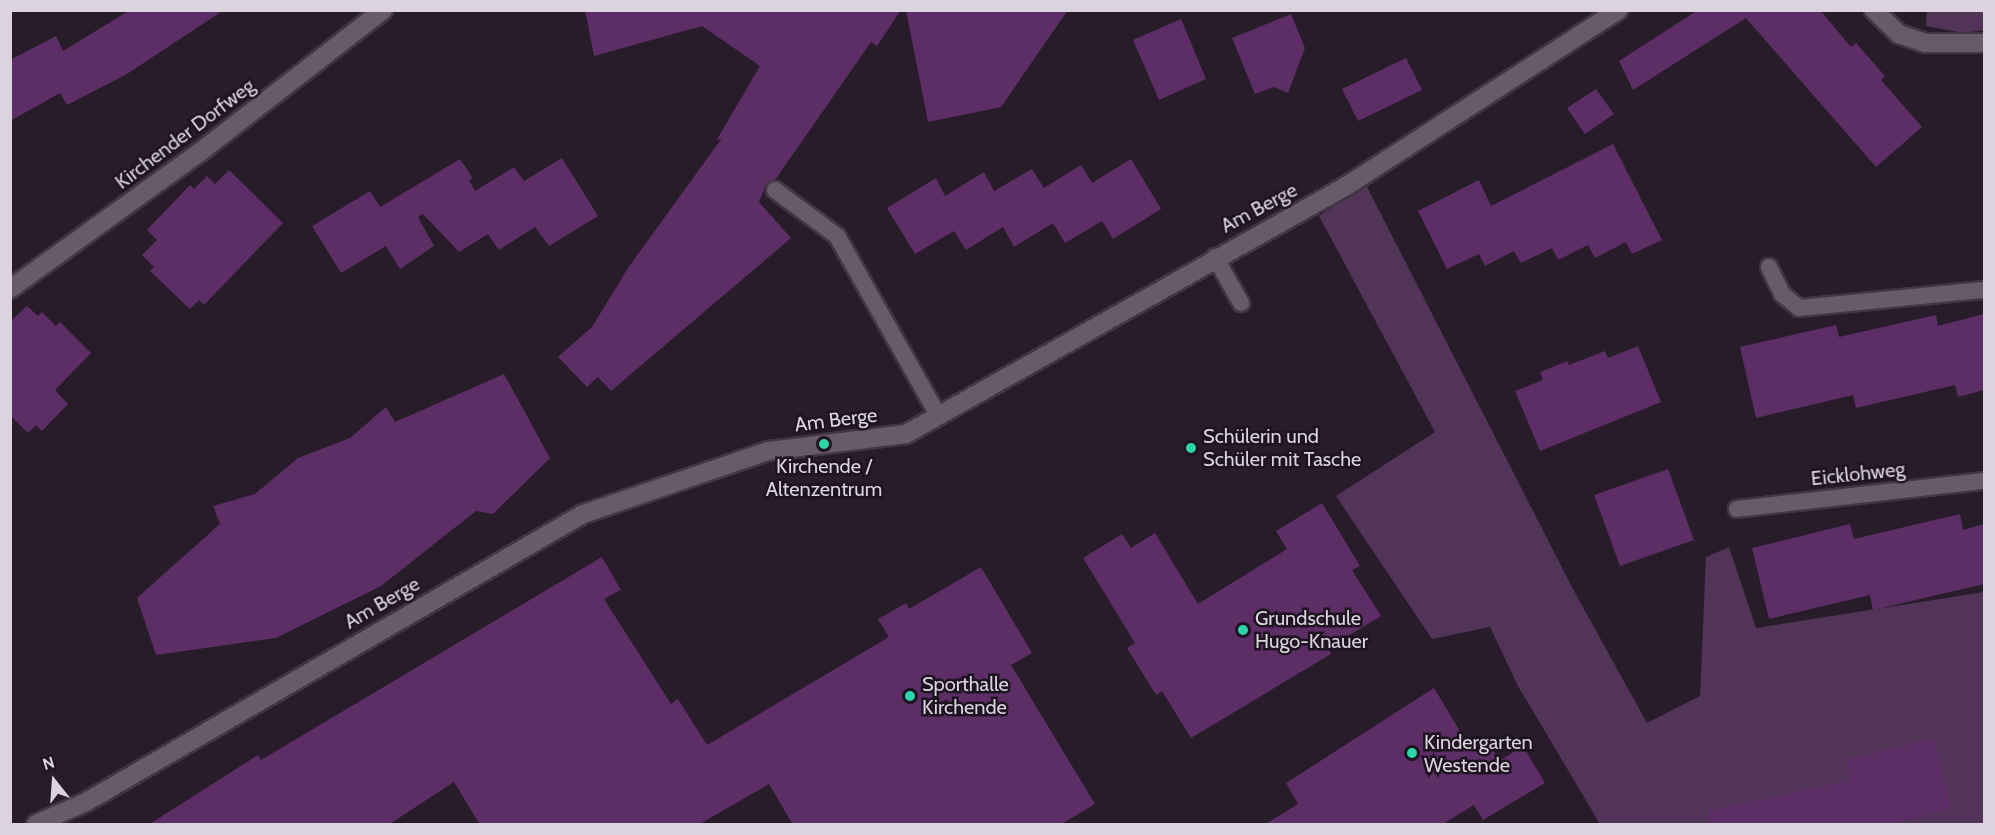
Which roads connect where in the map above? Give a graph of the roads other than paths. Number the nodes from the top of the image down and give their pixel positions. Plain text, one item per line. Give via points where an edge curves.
1 (383, 10) edge
2 (1618, 10) edge
3 (1874, 10) edge
4 (1984, 44) edge
5 (775, 190) dead end
6 (1215, 257) junction
7 (1769, 267) dead end
8 (10, 290) edge
9 (1984, 290) edge
10 (1241, 303) dead end
11 (938, 416) junction
12 (1984, 481) edge
13 (1737, 509) dead end
14 (36, 825) edge

1 - 8 street, Kirchender Dorfweg via 200,152
2 - 6 street, Am Berge via 1348,185
3 - 4 street via 1899,34 1925,43
5 - 11 lane via 837,236
6 - 10 lane
6 - 11 street, Am Berge
7 - 9 lane via 1782,294 1799,308
11 - 14 street, Am Berge via 906,434 768,451 583,514 86,802
12 - 13 lane, Eicklohweg

